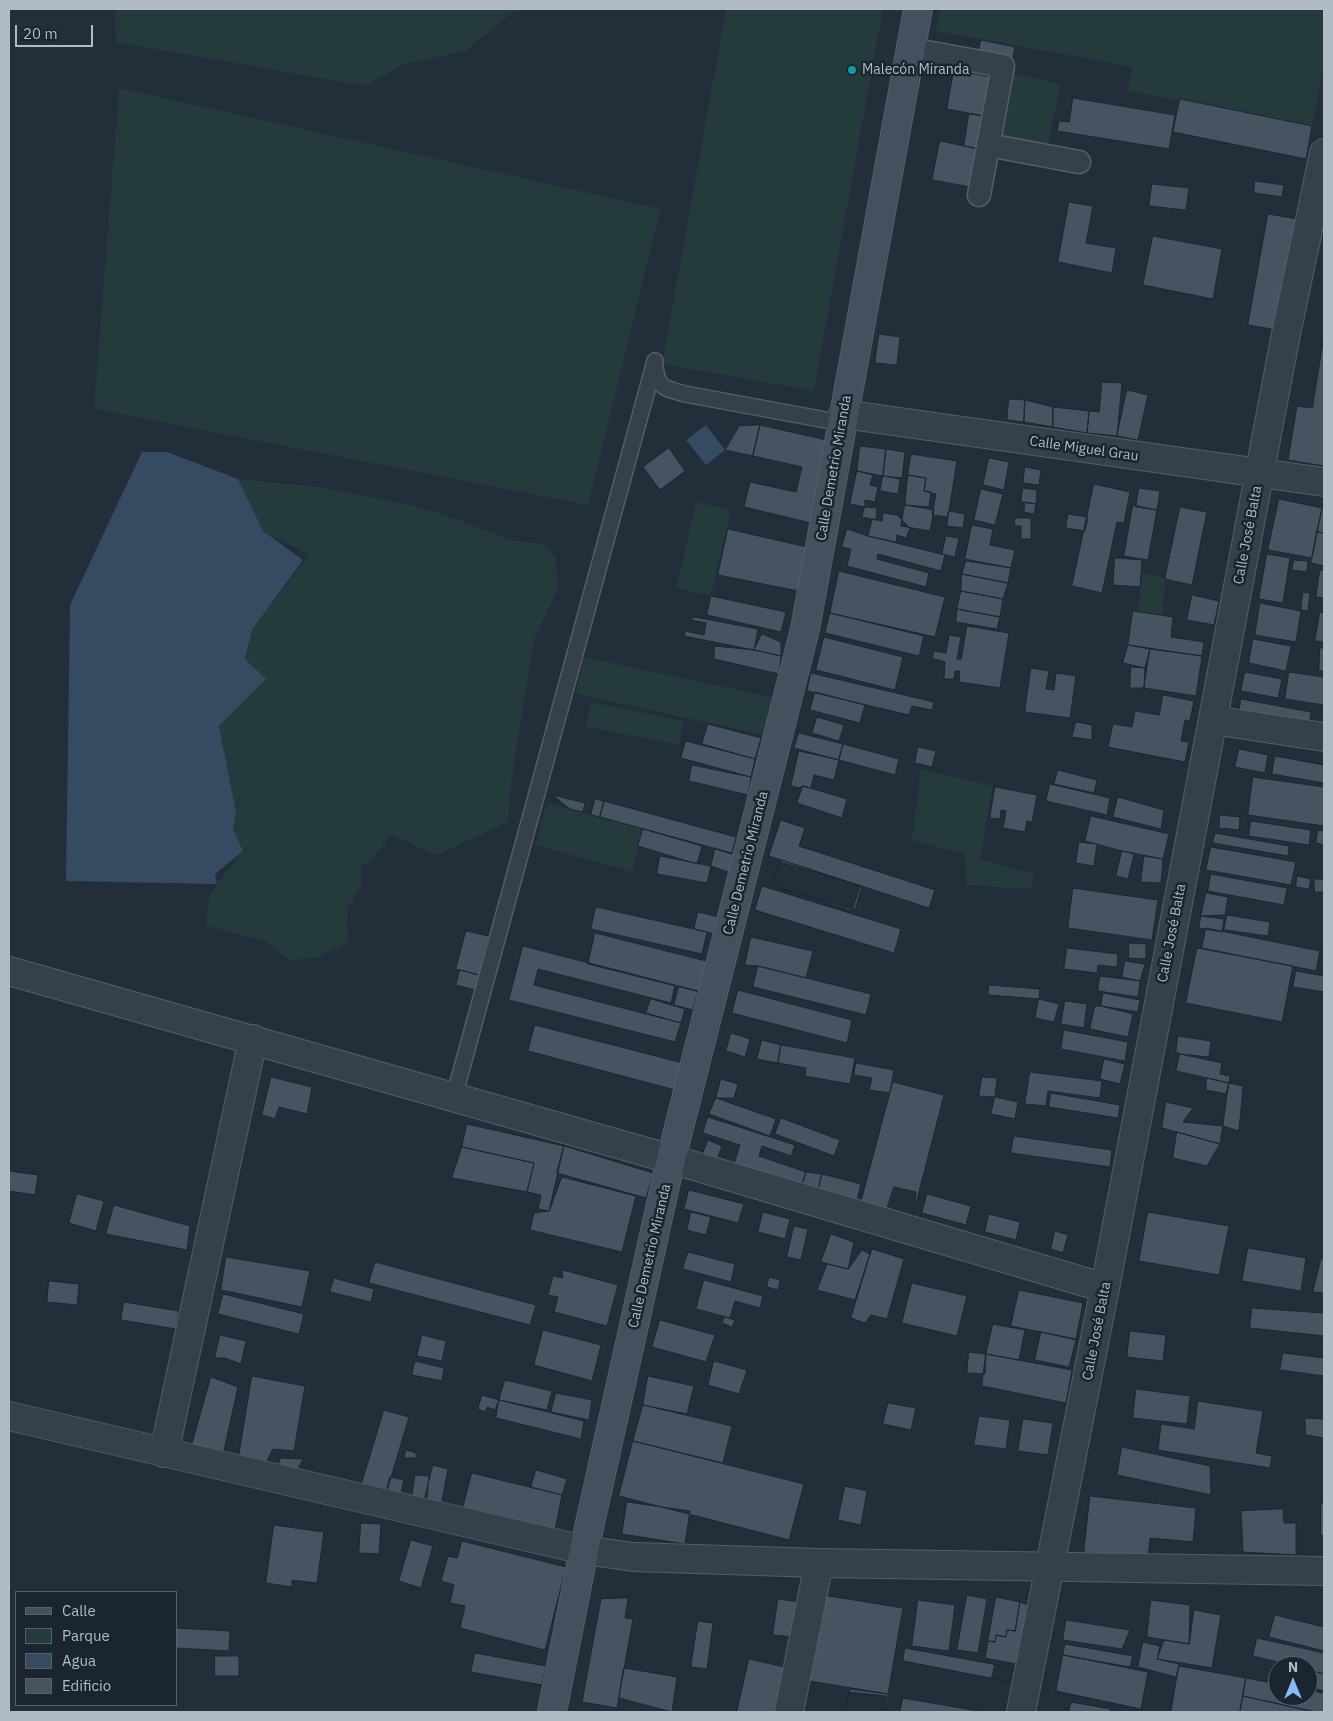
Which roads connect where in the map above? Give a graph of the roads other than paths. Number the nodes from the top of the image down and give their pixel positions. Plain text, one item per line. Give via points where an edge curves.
1 (918, 9) edge
2 (910, 49) junction
3 (988, 145) junction
4 (1324, 153) edge
5 (1079, 162) dead end
6 (979, 195) dead end
7 (843, 419) junction
8 (1259, 473) junction
9 (1324, 482) edge
10 (1213, 720) junction
11 (1324, 738) edge
12 (9, 971) edge
13 (253, 1039) junction
14 (454, 1097) junction
15 (672, 1159) junction
16 (1105, 1288) junction
17 (9, 1416) edge
18 (164, 1453) junction
19 (584, 1550) junction
20 (819, 1563) junction
21 (1051, 1565) junction
22 (1324, 1571) edge
23 (552, 1712) edge
24 (788, 1712) edge
25 (1021, 1712) edge

1 - 2 main road, Calle Demetrio Miranda
2 - 3 street via 1002,66
2 - 7 main road, Calle Demetrio Miranda
3 - 5 street
3 - 6 street
4 - 8 street, Calle José Balta
7 - 8 street, Calle Miguel Grau
7 - 14 lane via 664,388 657,380 655,361
7 - 15 main road, Calle Demetrio Miranda via 805,629
8 - 9 street, Calle Miguel Grau
8 - 10 street, Calle José Balta
10 - 11 street
10 - 16 street, Calle José Balta
12 - 13 street
13 - 14 street
13 - 18 street
14 - 15 street
15 - 16 street
15 - 19 main road, Calle Demetrio Miranda
16 - 21 street, Calle José Balta
17 - 18 street
18 - 19 street
19 - 20 street via 633,1557
19 - 23 main road, Calle Demetrio Miranda
20 - 21 street
20 - 24 street
21 - 22 street
21 - 25 street, Calle José Balta

